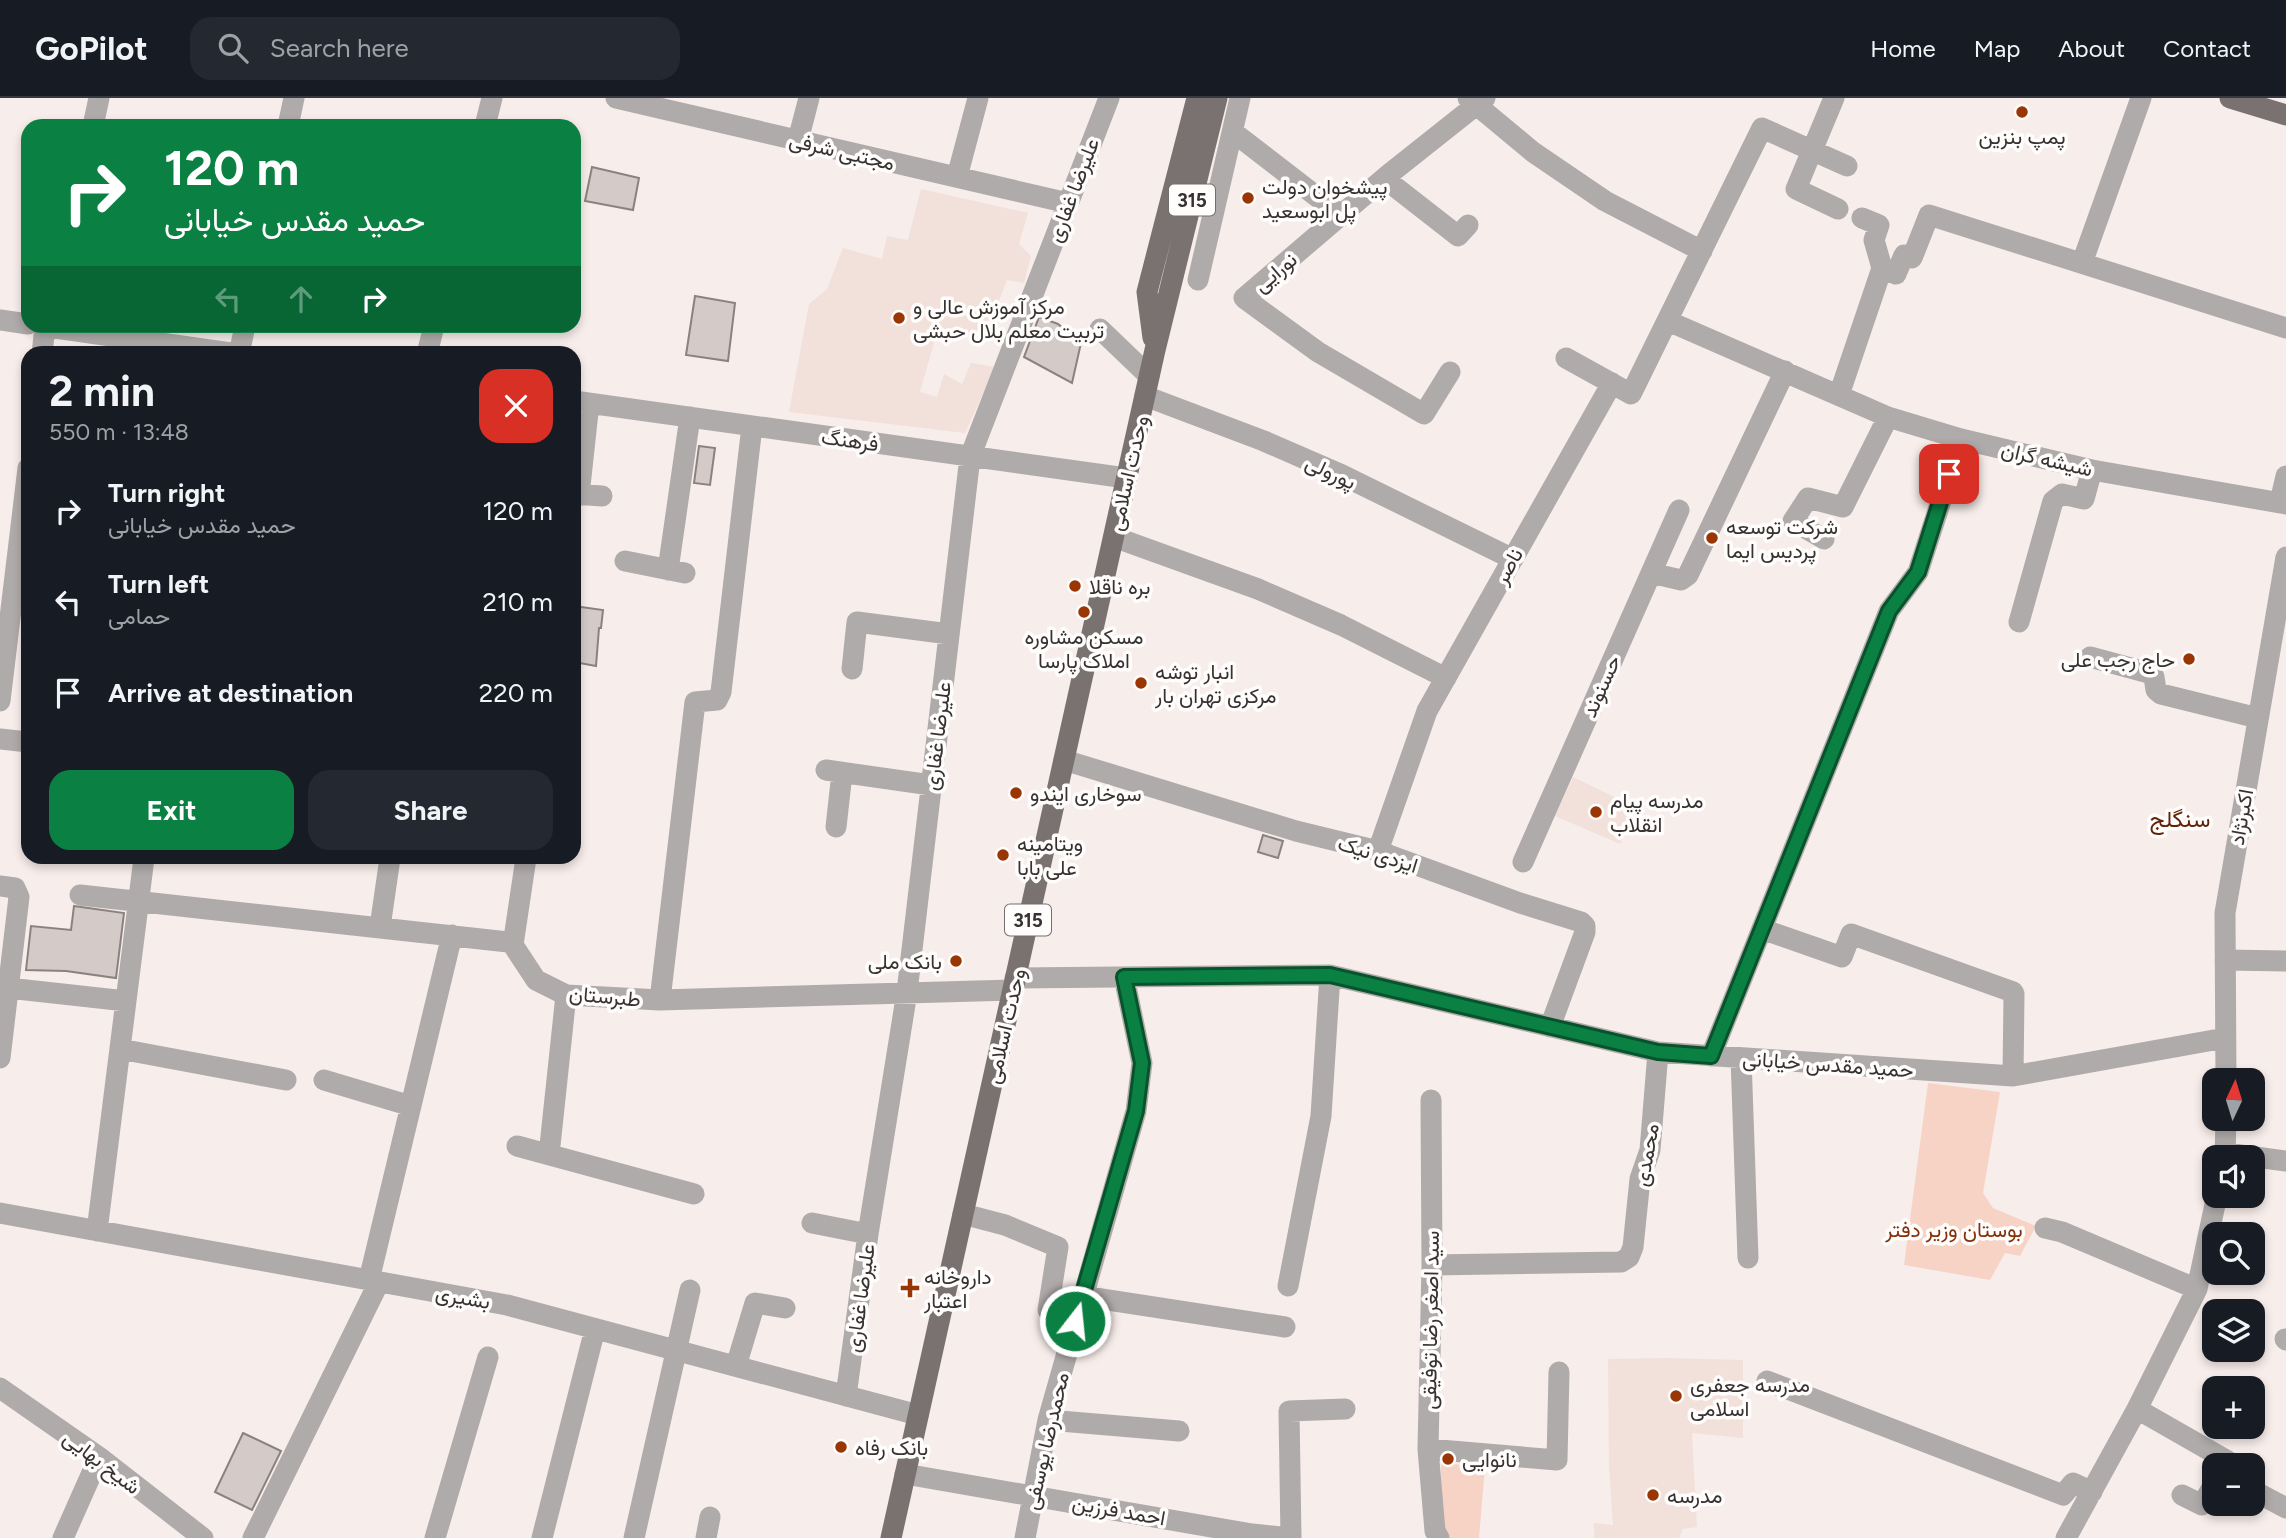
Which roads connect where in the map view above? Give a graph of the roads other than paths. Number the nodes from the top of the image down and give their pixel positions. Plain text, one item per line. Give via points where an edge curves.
1 (99, 98) edge
2 (294, 98) edge
3 (492, 98) edge
4 (616, 98) edge
5 (809, 98) edge
6 (978, 98) edge
7 (1110, 98) edge
8 (1197, 98) edge
9 (1217, 98) edge
10 (1240, 98) edge
11 (1834, 98) edge
12 (2141, 98) edge
13 (2230, 98) edge
14 (1476, 101) edge
15 (2283, 109) edge
16 (94, 119) edge
17 (290, 119) edge
18 (487, 119) edge
19 (1233, 131) junction
20 (798, 140) junction
21 (1813, 150) junction
22 (1847, 166) dead end
23 (957, 177) junction
24 (1385, 178) junction
25 (1068, 203) junction
26 (1838, 209) dead end
27 (1342, 216) junction
28 (1862, 218) dead end
29 (1468, 225) dead end
30 (1702, 251) junction
31 (2082, 263) junction
32 (1882, 268) junction
33 (1198, 280) dead end
34 (0, 320) edge
35 (1668, 321) junction
36 (21, 323) edge
37 (2286, 328) edge
38 (1100, 329) dead end
39 (90, 333) edge
40 (174, 346) edge
41 (1155, 350) junction
42 (1566, 358) dead end
43 (1450, 372) dead end
44 (1785, 372) junction
45 (1612, 383) junction
46 (1147, 386) junction
47 (1839, 395) junction
48 (582, 402) edge
49 (690, 417) junction
50 (1888, 417) junction
51 (581, 420) edge
52 (752, 426) junction
53 (1961, 439) junction
54 (970, 457) junction
55 (2092, 470) junction
56 (2286, 476) edge
57 (1126, 478) junction
58 (581, 494) edge
59 (602, 496) dead end
60 (2283, 503) edge
61 (1679, 510) dead end
62 (1114, 537) junction
63 (1824, 539) dead end
64 (21, 550) edge
65 (2286, 557) edge
66 (1513, 559) junction
67 (625, 561) dead end
68 (1651, 573) junction
69 (6, 605) edge
70 (2019, 622) dead end
71 (949, 634) junction
72 (2090, 657) dead end
73 (852, 669) dead end
74 (1446, 678) junction
75 (0, 701) edge
76 (2258, 718) junction
77 (0, 739) edge
78 (21, 741) edge
79 (1064, 760) junction
80 (931, 785) junction
81 (836, 827) dead end
82 (1378, 851) junction
83 (1523, 862) dead end
84 (143, 864) edge
85 (389, 864) edge
86 (525, 864) edge
87 (0, 886) edge
88 (80, 895) dead end
89 (138, 901) junction
90 (380, 928) junction
91 (1762, 929) junction
92 (452, 935) junction
93 (513, 945) junction
94 (2225, 960) junction
95 (2286, 961) edge
96 (1330, 975) junction
97 (1124, 977) junction
98 (1014, 984) junction
99 (8, 988) junction
100 (907, 992) junction
101 (566, 995) junction
102 (126, 1000) junction
103 (660, 1000) junction
104 (1550, 1027) junction
105 (2225, 1038) junction
106 (120, 1049) junction
107 (1658, 1052) junction
108 (1711, 1056) junction
109 (0, 1058) edge
110 (1741, 1058) junction
111 (2225, 1068) edge
112 (2013, 1076) junction
113 (286, 1080) dead end
114 (324, 1080) dead end
115 (1431, 1100) dead end
116 (411, 1106) junction
117 (517, 1146) dead end
118 (550, 1155) junction
119 (2265, 1159) edge
120 (2286, 1161) edge
121 (694, 1194) dead end
122 (2214, 1208) edge
123 (0, 1213) edge
124 (962, 1214) junction
125 (812, 1223) dead end
126 (2045, 1228) dead end
127 (97, 1231) junction
128 (868, 1234) junction
129 (1748, 1258) dead end
130 (1432, 1265) junction
131 (374, 1281) junction
132 (1288, 1286) dead end
133 (2197, 1289) junction
134 (690, 1290) dead end
135 (1082, 1296) junction
136 (785, 1308) dead end
137 (1048, 1310) dead end
138 (1285, 1327) dead end
139 (595, 1329) junction
140 (677, 1351) junction
141 (488, 1357) dead end
142 (736, 1366) junction
143 (1559, 1372) dead end
144 (1767, 1381) dead end
145 (0, 1388) edge
146 (846, 1396) junction
147 (1345, 1409) dead end
148 (2137, 1409) junction
149 (918, 1415) junction
150 (1048, 1420) junction
151 (1179, 1431) dead end
152 (1428, 1449) junction
153 (2210, 1453) edge
154 (99, 1457) junction
155 (905, 1474) junction
156 (2092, 1492) junction
157 (2182, 1494) dead end
158 (1033, 1495) junction
159 (2265, 1497) edge
160 (2202, 1505) edge
161 (2286, 1508) edge
162 (710, 1517) dead end
163 (1251, 1536) edge
164 (63, 1538) edge
165 (203, 1538) edge
166 (253, 1538) edge
167 (435, 1538) edge
168 (542, 1538) edge
169 (634, 1538) edge
170 (706, 1538) edge
171 (891, 1538) edge
172 (1025, 1538) edge
173 (1292, 1538) edge
174 (1439, 1538) edge
175 (2066, 1538) edge

1 - 16 street
2 - 17 street
3 - 18 street
4 - 20 street, مجتبی شرفی
5 - 20 street
6 - 23 street
7 - 25 street, علیرضا غفاری
8 - 41 main road, وحدت اسلامی via 1147,292
9 - 41 main road, وحدت اسلامی / 315
10 - 19 street
11 - 21 street
12 - 31 street
13 - 15 main road
14 - 24 street, نورایی
14 - 30 street via 1533,152 1605,201
19 - 27 street
19 - 33 street
20 - 23 street, مجتبی شرفی
21 - 22 street
21 - 26 street via 1796,189
21 - 30 street via 1762,128
23 - 25 street, مجتبی شرفی
24 - 27 street, نورایی
24 - 29 street via 1458,236
25 - 54 street, علیرضا غفاری
27 - 43 street, نورایی via 1244,298 1318,352 1424,414
28 - 32 street via 1879,225 1874,240
30 - 35 street
31 - 32 street via 1930,215 1912,258 1904,255 1896,274
31 - 37 street
32 - 47 street
34 - 36 street
35 - 44 street, شیشه گران
35 - 45 street via 1632,394
38 - 46 street
39 - 40 street
41 - 46 main road, وحدت اسلامی / 315
42 - 45 street
44 - 47 street, شیشه گران
44 - 68 street via 1688,575 1681,580
45 - 66 street, ناصر
46 - 57 main road, وحدت اسلامی / 315
46 - 66 street, پورولی
47 - 50 street, شیشه گران
48 - 49 street, فرهنگ
48 - 51 street
49 - 52 street, فرهنگ
49 - 67 street via 677,571
50 - 53 street, شیشه گران
50 - 63 street via 1843,507 1808,498 1793,521
52 - 54 street, فرهنگ
52 - 103 street via 720,697 695,702
53 - 55 street, شیشه گران
53 - 91 street via 1918,572 1889,611
54 - 57 street, فرهنگ
54 - 71 street, علیرضا غفاری
55 - 60 street, شیشه گران
55 - 70 street via 2084,499 2062,494 2053,501
56 - 60 street
57 - 62 main road, وحدت اسلامی / 315
58 - 59 street
61 - 68 street, حسنوند
62 - 74 street via 1258,589
62 - 79 main road, وحدت اسلامی / 315
64 - 69 street
65 - 76 street, اکبرنژاد
66 - 74 street, ناصر
68 - 83 street, حسنوند
69 - 75 street
71 - 73 street via 858,622
71 - 80 street, علیرضا غفاری
72 - 76 street via 2149,673 2158,693
74 - 82 street, ناصر via 1427,711
76 - 94 street, اکبرنژاد via 2225,913
77 - 78 street
79 - 82 street, ایزدی نیک via 1296,831
79 - 98 main road, وحدت اسلامی / 315
80 - 81 street via 834,771
80 - 100 street, علیرضا غفاری
82 - 104 street, ایزدی نیک via 1585,926
84 - 89 street
85 - 90 street
86 - 93 street
87 - 99 street via 15,888 19,897
88 - 89 street
89 - 90 street
89 - 102 street
90 - 92 street
91 - 108 street
91 - 112 street via 1842,957 1851,934 2012,992
92 - 93 street
92 - 116 street
93 - 101 street, طبرستان via 536,980
94 - 95 street
94 - 105 street, اکبرنژاد
96 - 97 street, حمید مقدس خیابانی
96 - 104 street, حمید مقدس خیابانی
96 - 132 street via 1321,1116
97 - 98 street, حمید مقدس خیابانی
97 - 135 street, محمدرضا یوسفی via 1142,1063 1136,1111
98 - 100 street, طبرستان
98 - 124 main road, وحدت اسلامی / 315
99 - 102 street
99 - 109 street
100 - 103 street, طبرستان
100 - 128 street, علیرضا غفاری
101 - 103 street, طبرستان
101 - 118 street
102 - 106 street
104 - 107 street, حمید مقدس خیابانی
105 - 111 street, اکبرنژاد
105 - 112 street, حمید مقدس خیابانی
106 - 113 street
106 - 127 street
107 - 108 street, حمید مقدس خیابانی
107 - 130 street, محمدی via 1650,1150 1640,1179 1629,1257 1621,1262
108 - 110 street, حمید مقدس خیابانی
110 - 112 street, حمید مقدس خیابانی
110 - 129 street
114 - 116 street
115 - 130 street, سید اصغر رضا توفیقی
116 - 131 street
117 - 118 street
118 - 121 street
119 - 120 street
122 - 133 street
123 - 127 street, بشیری
124 - 137 street via 1005,1225 1058,1247
124 - 149 main road, وحدت اسلامی / 315
125 - 128 street
126 - 133 street
127 - 131 street, بشیری
128 - 146 street, علیرضا غفاری
130 - 152 street, سید اصغر رضا توفیقی
131 - 139 street, بشیری via 508,1305
131 - 166 street
133 - 148 street
134 - 140 street
135 - 138 street
135 - 150 street, محمدرضا یوسفی
136 - 142 street via 755,1303
139 - 140 street, بشیری
139 - 168 street
140 - 142 street, بشیری
140 - 169 street
141 - 167 street
142 - 146 street, بشیری
143 - 152 street via 1557,1460
144 - 156 street via 2063,1495 2073,1483
145 - 154 street, شیخ بهایی
146 - 149 street, بشیری
147 - 173 street via 1289,1412
148 - 153 street
148 - 156 street
149 - 155 main road, وحدت اسلامی / 315
150 - 151 street
150 - 158 street, محمدرضا یوسفی
152 - 174 street, سید اصغر رضا توفیقی
154 - 164 street
154 - 165 street, شیخ بهایی
155 - 158 street, احمد فرزین
155 - 171 main road, وحدت اسلامی / 315
156 - 175 street
157 - 160 street
158 - 163 street, احمد فرزین
158 - 172 street, محمدرضا یوسفی
159 - 161 street
162 - 170 street
163 - 173 street, احمد فرزین

